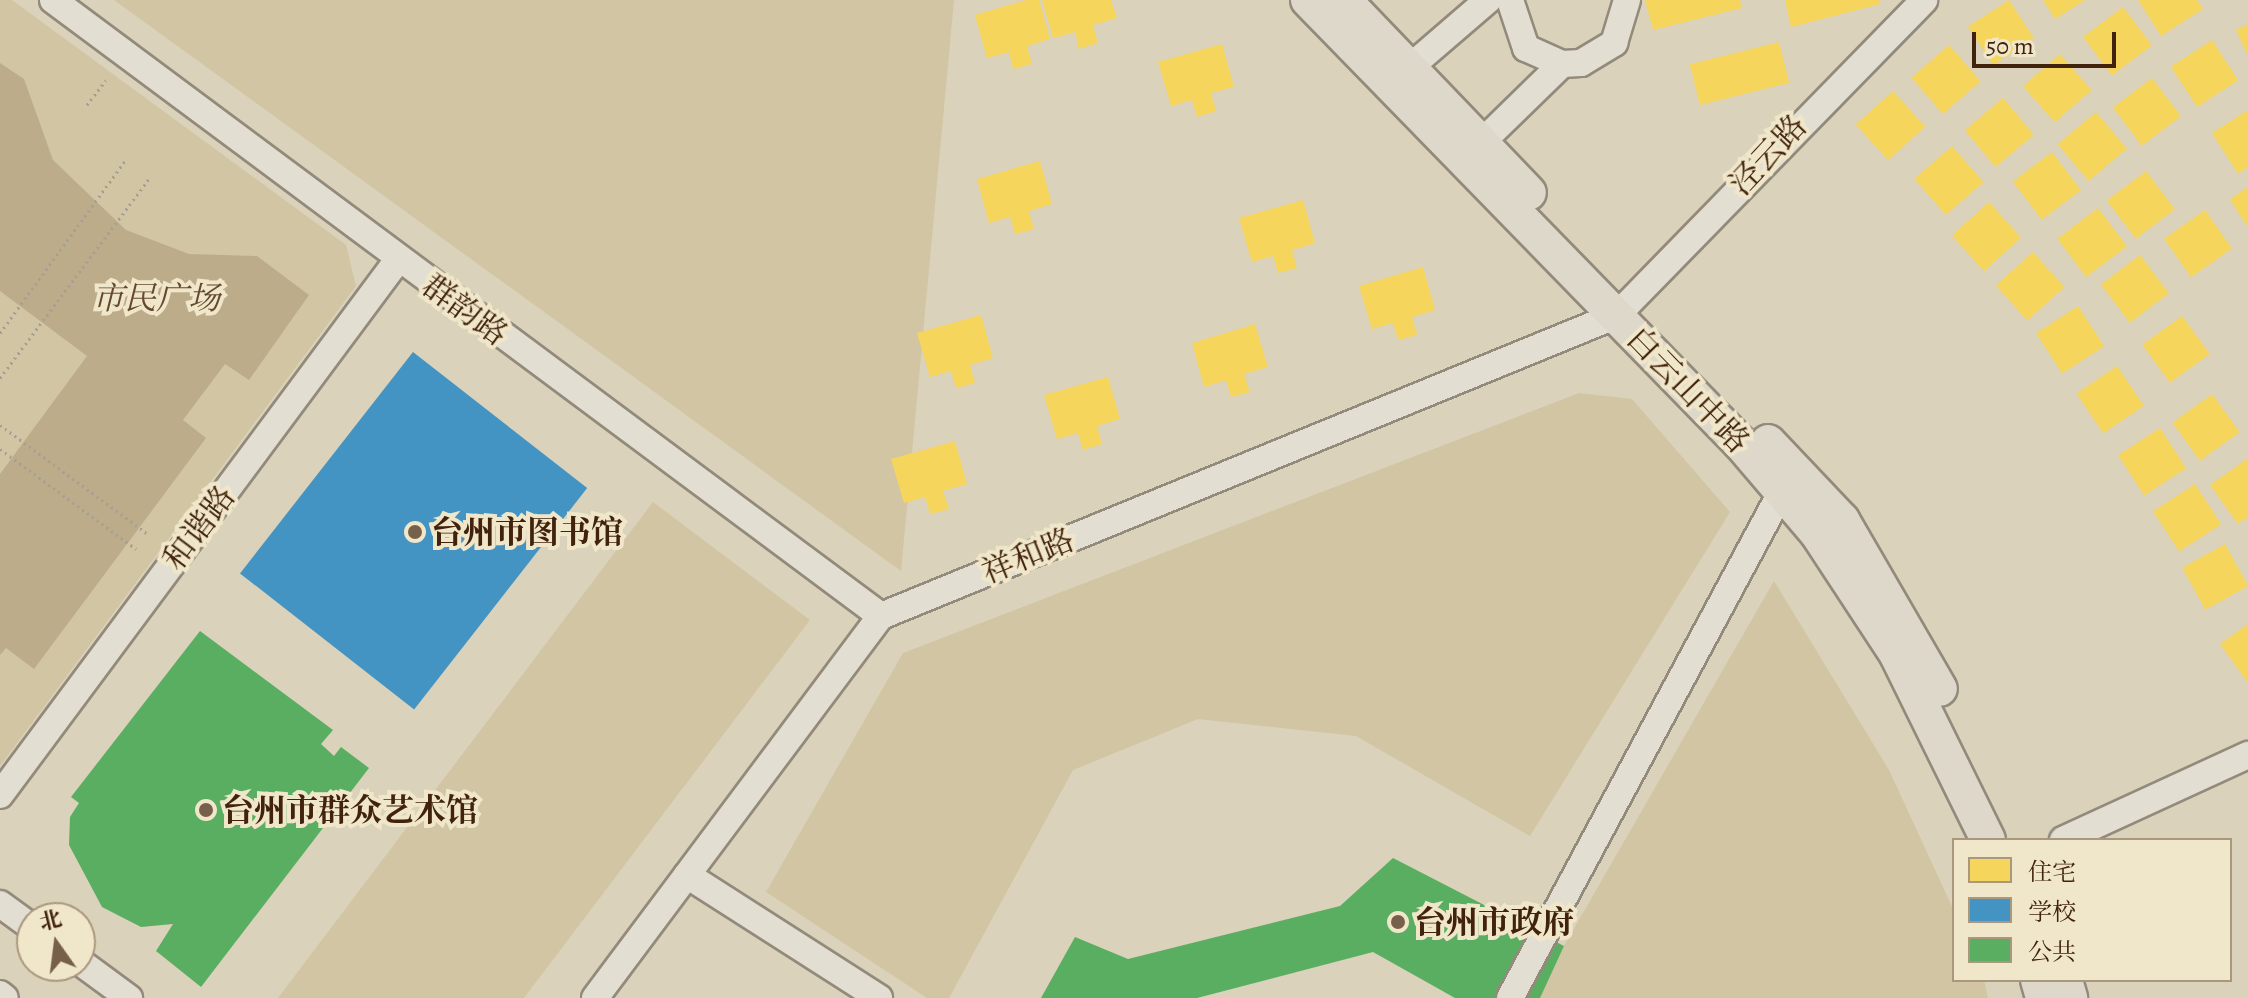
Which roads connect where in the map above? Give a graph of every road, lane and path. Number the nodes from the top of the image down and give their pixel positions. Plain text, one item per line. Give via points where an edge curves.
1 (53, 0) edge
2 (1308, 0) edge
3 (1344, 0) edge
4 (1488, 0) edge
5 (1510, 0) edge
6 (1627, 0) edge
7 (1924, 0) edge
8 (1562, 64) junction
9 (1409, 68) junction
10 (106, 80) dead end
11 (87, 105) dead end
12 (1481, 143) junction
13 (125, 161) dead end
14 (149, 179) dead end
15 (397, 261) junction
16 (1624, 308) junction
17 (0, 333) edge
18 (0, 378) edge
19 (0, 425) edge
20 (0, 449) edge
21 (1782, 491) junction
22 (148, 534) dead end
23 (134, 548) dead end
24 (881, 616) junction
25 (2248, 755) edge
26 (0, 795) edge
27 (1987, 838) edge
28 (2013, 838) edge
29 (2067, 838) edge
30 (687, 875) junction
31 (96, 974) edge
32 (0, 994) edge
33 (5, 998) edge
34 (129, 998) edge
35 (595, 998) edge
36 (879, 998) edge
37 (1510, 998) edge

1 - 15 street, 群韵路
2 - 16 main road, 白云山中路
3 - 9 main road, 白云山中路
4 - 9 street
5 - 8 street via 1526,48
6 - 8 street via 1614,43 1599,56
7 - 16 street, 泾云路
8 - 12 street
9 - 12 main road, 白云山中路
10 - 11 path
12 - 16 main road, 白云山中路
13 - 17 path
14 - 18 path
15 - 24 street, 群韵路
15 - 26 street, 和谐路
16 - 21 main road, 白云山中路
16 - 24 street, 祥和路
16 - 28 main road, 白云山中路 via 1842,520 1909,626
19 - 22 path
20 - 23 path
21 - 27 main road, 白云山中路 via 1897,655
21 - 37 street
24 - 30 street
25 - 29 street
30 - 35 street
30 - 36 street
31 - 34 street
32 - 33 street

